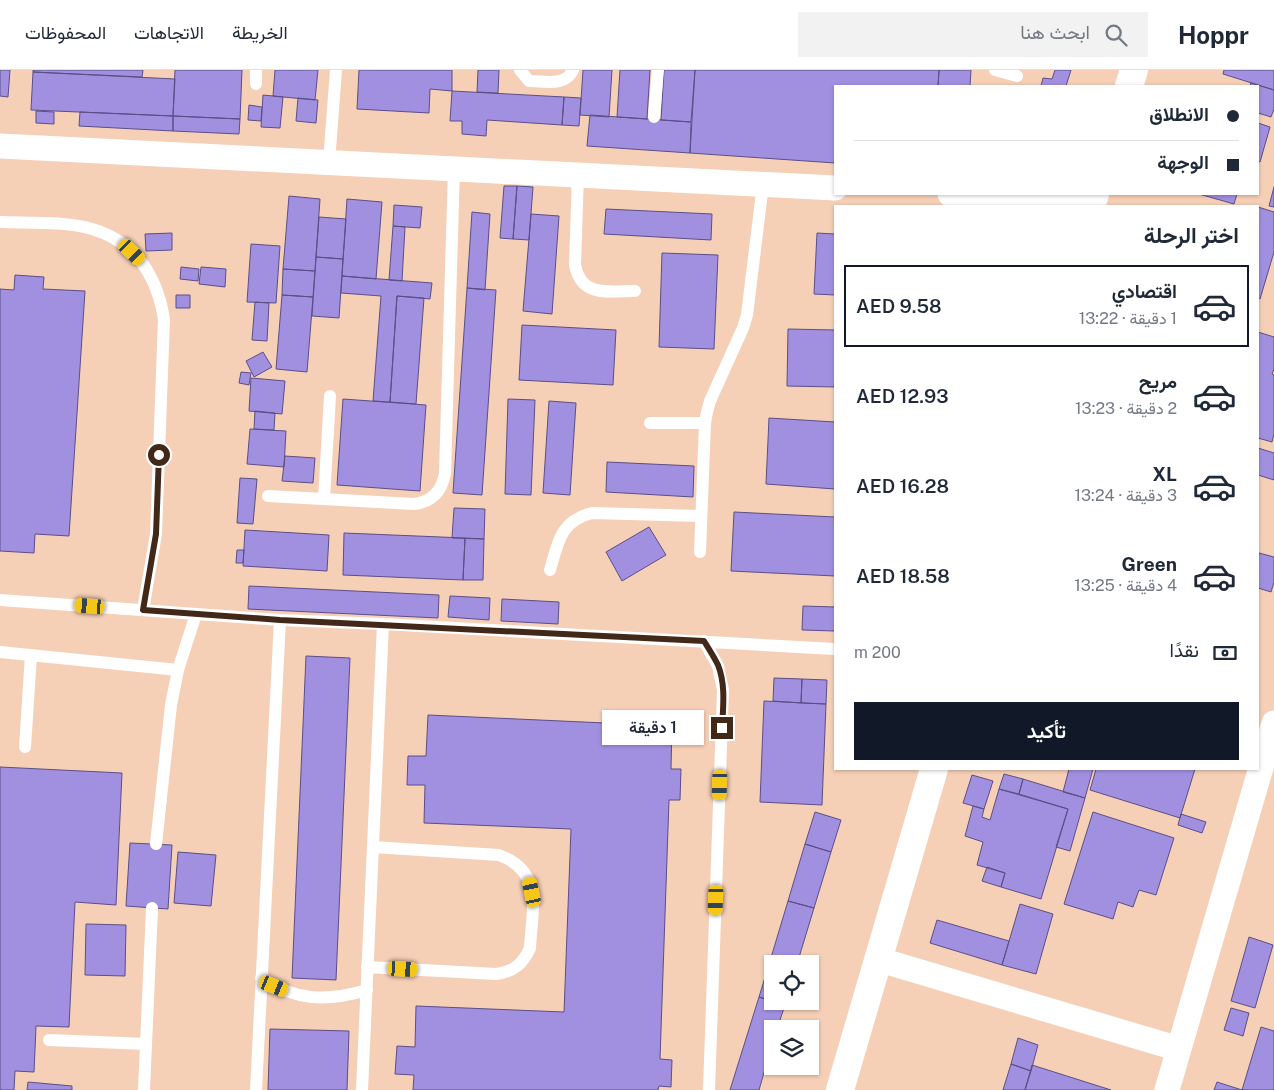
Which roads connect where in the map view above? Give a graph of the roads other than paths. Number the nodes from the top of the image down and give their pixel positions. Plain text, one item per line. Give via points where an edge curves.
1 (256, 70) edge
2 (336, 70) edge
3 (520, 70) edge
4 (573, 70) edge
5 (658, 70) edge
6 (995, 70) edge
7 (1134, 70) edge
8 (1017, 78) edge
9 (256, 84) dead end
10 (1129, 85) edge
11 (654, 117) dead end
12 (0, 146) edge
13 (329, 162) junction
14 (454, 168) junction
15 (578, 174) junction
16 (763, 184) junction
17 (834, 188) edge
18 (974, 195) edge
19 (1093, 200) edge
20 (0, 222) edge
21 (635, 291) dead end
22 (330, 396) dead end
23 (650, 423) dead end
24 (705, 423) junction
25 (268, 496) dead end
26 (324, 499) junction
27 (701, 516) junction
28 (700, 552) dead end
29 (550, 570) dead end
30 (0, 600) edge
31 (143, 610) junction
32 (196, 614) junction
33 (280, 620) junction
34 (383, 624) junction
35 (704, 641) junction
36 (834, 649) edge
37 (0, 652) edge
38 (31, 655) junction
39 (178, 670) junction
40 (1274, 723) edge
41 (25, 746) dead end
42 (934, 770) edge
43 (156, 844) dead end
44 (373, 847) junction
45 (152, 908) dead end
46 (877, 959) junction
47 (368, 967) junction
48 (261, 978) junction
49 (366, 990) junction
50 (49, 1040) dead end
51 (146, 1044) junction
52 (1179, 1050) junction
53 (144, 1090) edge
54 (256, 1090) edge
55 (362, 1090) edge
56 (709, 1090) edge
57 (840, 1090) edge
58 (1167, 1090) edge

1 - 9 lane
2 - 13 lane
3 - 4 lane via 529,81 556,82 567,78
5 - 11 lane
6 - 8 lane
7 - 10 street
12 - 13 street
13 - 14 street
14 - 15 street
14 - 26 lane via 443,483 439,491 423,503
15 - 16 street
15 - 21 lane via 576,273 593,290
16 - 17 street
16 - 24 lane via 747,314 710,401
18 - 19 street
20 - 31 lane via 74,226 106,234 140,260 161,297 164,319 156,534
22 - 26 lane
23 - 24 lane
24 - 27 lane
25 - 26 lane
27 - 28 lane
27 - 29 lane via 582,515 573,520 560,537
30 - 31 lane
31 - 32 lane
32 - 33 lane
32 - 39 lane
33 - 34 lane
33 - 48 lane
34 - 35 lane
34 - 44 lane
35 - 36 lane
35 - 56 lane via 718,666 723,690
37 - 38 lane
38 - 39 lane
38 - 41 lane
39 - 43 lane via 171,705
40 - 52 street
42 - 46 street
44 - 47 lane
44 - 47 lane via 498,855 508,859 525,872 530,882 532,911 530,948 520,963 505,973
45 - 51 lane
46 - 52 street
46 - 57 street
47 - 49 lane
48 - 49 lane via 288,992 319,998 335,998
48 - 54 lane
49 - 55 lane
50 - 51 lane
51 - 53 lane
52 - 58 street

